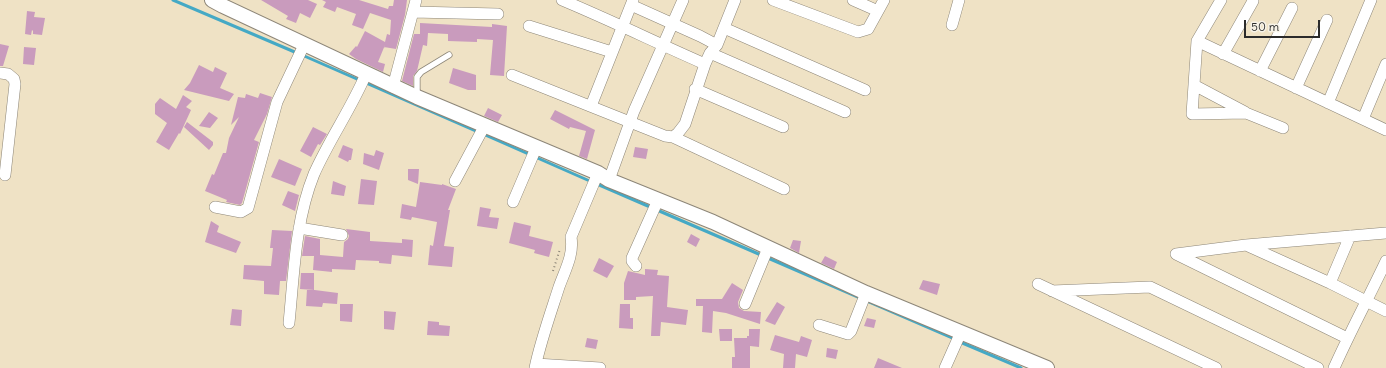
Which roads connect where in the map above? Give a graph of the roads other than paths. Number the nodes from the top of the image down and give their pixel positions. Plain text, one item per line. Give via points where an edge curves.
1 (212, 0) edge
2 (416, 0) edge
3 (562, 0) edge
4 (683, 0) edge
5 (736, 0) edge
6 (773, 0) edge
7 (853, 0) edge
8 (884, 0) edge
9 (959, 0) edge
10 (1221, 0) edge
11 (1371, 0) edge
12 (1253, 1) edge
13 (632, 3) edge
14 (1292, 8) dead end
15 (878, 11) junction
16 (412, 12) junction
17 (498, 14) dead end
18 (1327, 20) dead end
19 (672, 24) junction
20 (952, 25) dead end
21 (530, 26) dead end
22 (623, 26) junction
23 (724, 28) junction
24 (1197, 41) junction
25 (663, 45) junction
26 (303, 48) junction
27 (612, 52) junction
28 (711, 54) junction
29 (1222, 54) junction
30 (449, 55) dead end
31 (1386, 64) edge
32 (1260, 71) junction
33 (0, 73) edge
34 (512, 75) dead end
35 (363, 81) junction
36 (1194, 85) junction
37 (393, 86) junction
38 (1296, 88) junction
39 (695, 89) junction
40 (865, 90) dead end
41 (417, 97) junction
42 (1328, 103) junction
43 (590, 106) junction
44 (845, 112) dead end
45 (1246, 112) junction
46 (1362, 119) junction
47 (630, 122) junction
48 (783, 127) dead end
49 (1283, 128) dead end
50 (1386, 130) edge
51 (482, 132) junction
52 (672, 137) junction
53 (533, 155) junction
54 (5, 175) dead end
55 (601, 177) junction
56 (455, 181) dead end
57 (784, 189) dead end
58 (513, 202) dead end
59 (215, 207) dead end
60 (655, 207) junction
61 (299, 228) junction
62 (1386, 233) edge
63 (342, 235) dead end
64 (1350, 236) junction
65 (1246, 245) junction
66 (765, 254) junction
67 (1386, 261) edge
68 (636, 266) dead end
69 (1038, 284) dead end
70 (1330, 284) junction
71 (1052, 291) junction
72 (865, 296) junction
73 (1367, 302) junction
74 (745, 304) dead end
75 (1386, 311) edge
76 (289, 323) dead end
77 (819, 325) dead end
78 (960, 335) junction
79 (1347, 338) junction
80 (536, 366) edge
81 (575, 367) edge
82 (600, 368) edge
83 (945, 368) edge
84 (1047, 368) edge
85 (1216, 368) edge
86 (1318, 368) edge
87 (1334, 368) edge

1 - 26 street
2 - 16 street
3 - 22 street
4 - 19 street
5 - 23 street
6 - 15 street via 858,32 868,29
7 - 15 street
8 - 15 street
9 - 20 street
10 - 24 street
11 - 42 street
12 - 29 street
13 - 19 street
13 - 22 street
14 - 32 street
16 - 17 street
16 - 37 street
18 - 38 street
19 - 25 street
19 - 28 street via 700,36
21 - 27 street
22 - 25 street
22 - 27 street
23 - 28 street
23 - 40 street
24 - 29 street
24 - 36 street
25 - 28 street
25 - 47 street
26 - 35 street
26 - 59 street via 277,102 248,208 241,212
27 - 43 street
28 - 39 street
28 - 44 street
29 - 32 street
30 - 41 lane via 417,77
31 - 46 street
32 - 38 street
33 - 54 street via 8,74 14,79 15,84
34 - 43 street
35 - 37 street
35 - 61 street via 314,174
36 - 45 street
36 - 45 street via 1192,114
37 - 41 street
38 - 42 street
39 - 48 street
39 - 52 street via 685,124
41 - 51 street
42 - 46 street
43 - 47 street
45 - 49 street
46 - 50 street
47 - 52 street
47 - 55 street
51 - 53 street
51 - 56 street
52 - 57 street
53 - 55 street
53 - 58 street
55 - 60 street
55 - 80 street via 588,195 571,237 571,255 559,286
60 - 66 street via 713,222
60 - 68 street via 632,258
61 - 63 street
61 - 76 street
62 - 64 street
64 - 65 street
64 - 70 street
65 - 70 street
65 - 79 street via 1176,254
66 - 72 street
66 - 74 street
67 - 73 street
69 - 71 street
70 - 73 street
71 - 85 street
71 - 86 street via 1150,287
72 - 77 street via 848,334
72 - 78 street
73 - 75 street
73 - 79 street
78 - 83 street
78 - 84 street
79 - 87 street
80 - 81 street
81 - 82 street

